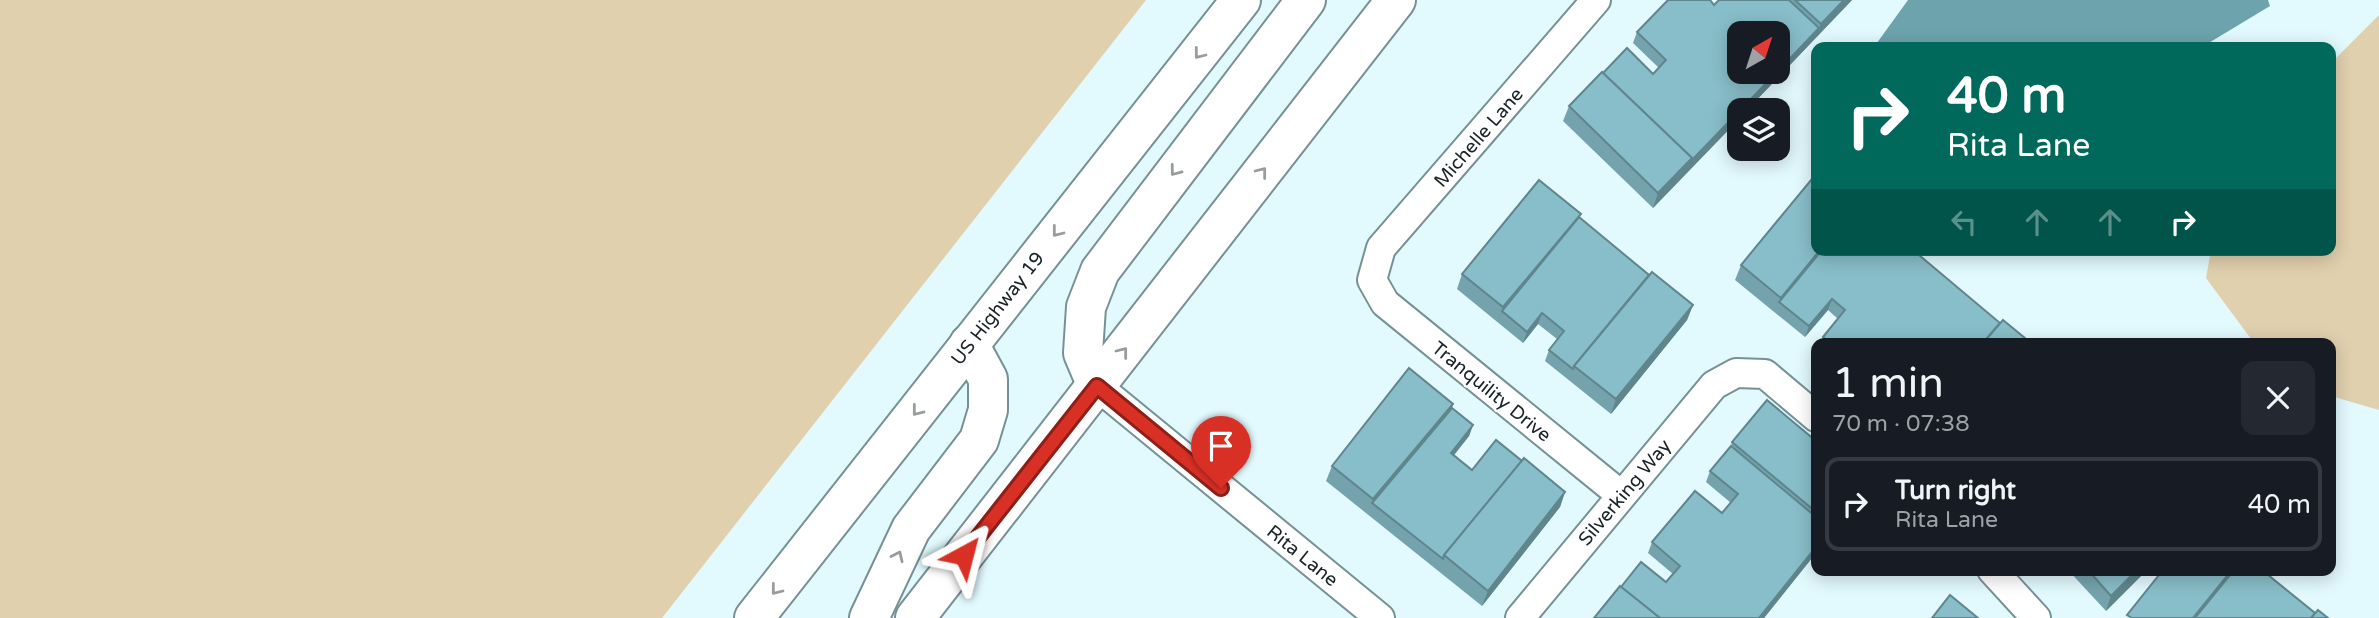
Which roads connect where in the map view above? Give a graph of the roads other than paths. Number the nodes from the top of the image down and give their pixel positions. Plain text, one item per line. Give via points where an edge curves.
1 (1241, 0) edge
2 (1306, 0) edge
3 (1396, 0) edge
4 (1596, 0) edge
5 (1371, 280) joint
6 (969, 344) junction
7 (1097, 386) junction
8 (1811, 413) edge
9 (1620, 495) junction
10 (1998, 576) edge
11 (754, 618) edge
12 (869, 618) edge
13 (915, 618) edge
14 (1380, 618) edge
15 (1520, 618) edge
16 (2036, 618) edge

1 -> 6 highway, US Highway 19
2 -> 7 highway via 1100,271 1086,307 1083,353
7 -> 3 highway
4 - 5 street, Michelle Lane via 1381,248
5 - 9 street, Tranquility Drive via 1385,303
6 -> 11 highway, US Highway 19
12 -> 6 highway via 911,528 979,440 988,410 988,379
7 - 13 highway
7 - 14 street, Rita Lane
8 - 9 street, Silverking Way via 1765,374 1735,373 1714,386
9 - 15 street, Silverking Way
10 - 16 street

